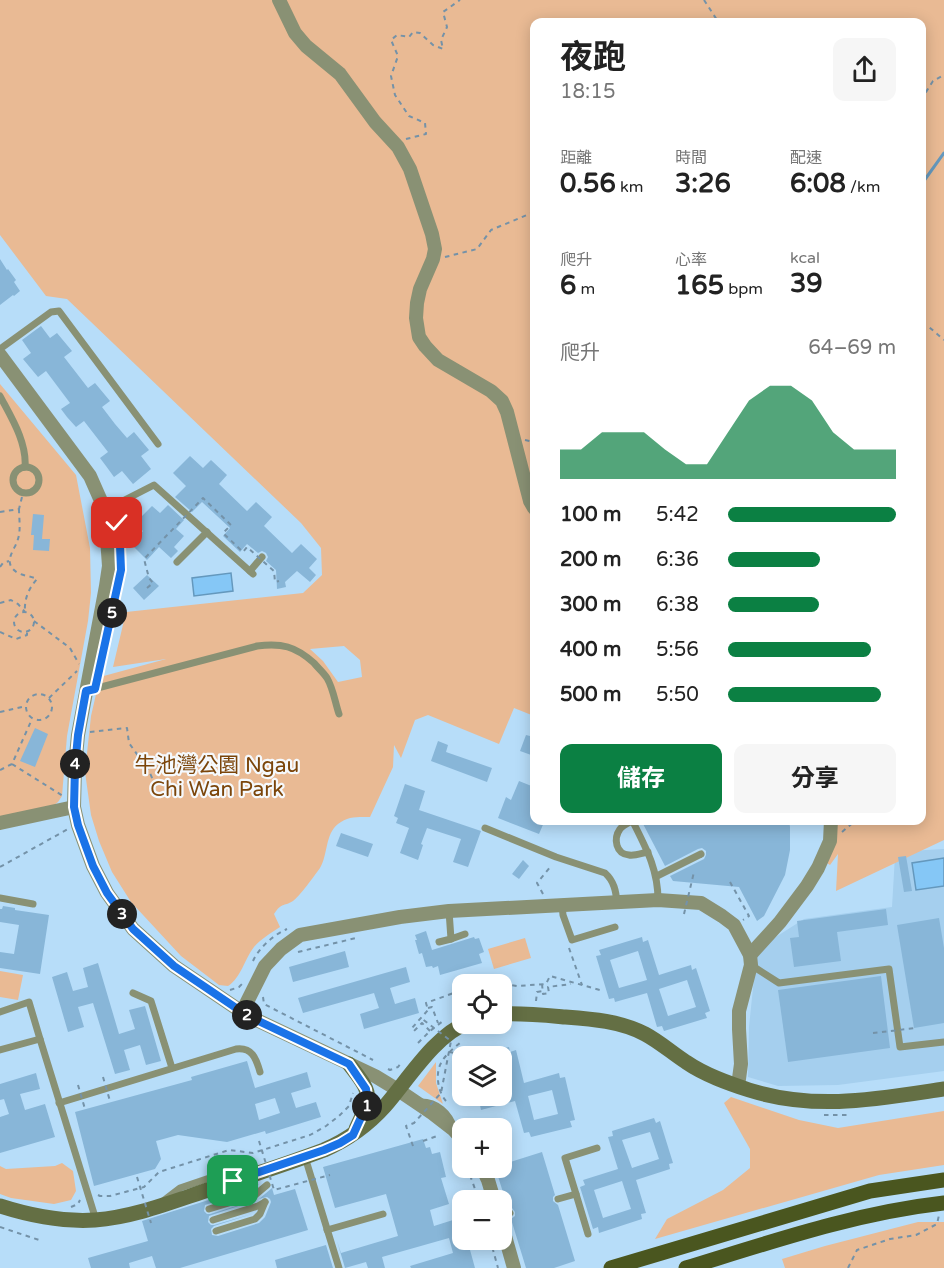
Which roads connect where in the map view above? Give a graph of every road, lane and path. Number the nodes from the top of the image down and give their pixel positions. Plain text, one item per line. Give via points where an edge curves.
1 (279, 0) edge
2 (460, 0) edge
3 (704, 0) edge
4 (716, 18) edge
5 (944, 75) edge
6 (926, 92) edge
7 (398, 147) junction
8 (530, 214) edge
9 (433, 260) junction
10 (926, 327) edge
11 (944, 340) edge
12 (0, 349) edge
13 (0, 355) edge
14 (0, 396) edge
15 (158, 444) dead end
16 (25, 467) junction
17 (23, 493) junction
18 (530, 501) edge
19 (19, 509) junction
20 (105, 510) junction
21 (0, 513) edge
22 (207, 532) junction
23 (262, 556) dead end
24 (9, 561) junction
25 (177, 562) dead end
26 (0, 567) edge
27 (279, 581) dead end
28 (147, 588) dead end
29 (0, 603) edge
30 (25, 612) junction
31 (34, 621) junction
32 (27, 631) junction
33 (0, 632) edge
34 (86, 691) junction
35 (49, 698) junction
36 (26, 706) junction
37 (1, 711) edge
38 (339, 714) dead end
39 (32, 718) junction
40 (87, 733) dead end
41 (12, 765) junction
42 (0, 770) edge
43 (157, 789) dead end
44 (62, 796) dead end
45 (74, 807) junction
46 (0, 823) edge
47 (625, 825) edge
48 (634, 825) edge
49 (831, 825) edge
50 (72, 826) dead end
51 (485, 828) dead end
52 (648, 852) junction
53 (700, 854) dead end
54 (551, 866) dead end
55 (0, 867) edge
56 (694, 872) dead end
57 (657, 876) junction
58 (730, 882) dead end
59 (543, 894) dead end
60 (0, 898) edge
61 (658, 900) junction
62 (617, 903) junction
63 (33, 904) dead end
64 (562, 905) junction
65 (681, 908) dead end
66 (688, 909) dead end
67 (449, 911) junction
68 (684, 914) dead end
69 (743, 920) dead end
70 (615, 927) dead end
71 (465, 934) dead end
72 (365, 936) dead end
73 (451, 939) junction
74 (439, 942) dead end
75 (567, 945) dead end
76 (296, 953) dead end
77 (751, 960) junction
78 (245, 979) dead end
79 (574, 983) junction
80 (542, 984) junction
81 (512, 985) edge
82 (582, 985) junction
83 (223, 989) dead end
84 (600, 990) dead end
85 (133, 993) dead end
86 (452, 993) edge
87 (262, 996) dead end
88 (430, 1008) junction
89 (0, 1012) edge
90 (242, 1012) junction
91 (512, 1016) edge
92 (422, 1021) junction
93 (438, 1024) dead end
94 (916, 1028) dead end
95 (430, 1030) dead end
96 (452, 1031) edge
97 (873, 1033) dead end
98 (423, 1038) dead end
99 (39, 1040) junction
100 (463, 1040) dead end
101 (944, 1042) edge
102 (417, 1045) dead end
103 (0, 1050) edge
104 (449, 1052) junction
105 (452, 1052) edge
106 (404, 1060) dead end
107 (349, 1064) junction
108 (172, 1068) junction
109 (260, 1072) dead end
110 (103, 1077) dead end
111 (78, 1085) dead end
112 (738, 1086) junction
113 (944, 1089) edge
114 (354, 1090) dead end
115 (398, 1090) junction
116 (110, 1101) dead end
117 (59, 1103) junction
118 (448, 1103) dead end
119 (85, 1109) dead end
120 (452, 1128) edge
121 (452, 1132) edge
122 (353, 1135) junction
123 (259, 1141) dead end
124 (423, 1141) dead end
125 (413, 1146) dead end
126 (597, 1148) dead end
127 (305, 1157) junction
128 (270, 1175) junction
129 (330, 1175) dead end
130 (137, 1177) dead end
131 (944, 1180) edge
132 (95, 1192) dead end
133 (576, 1194) junction
134 (81, 1197) dead end
135 (558, 1199) dead end
136 (0, 1206) edge
137 (64, 1206) dead end
138 (942, 1208) edge
139 (209, 1209) dead end
140 (383, 1214) dead end
141 (147, 1215) junction
142 (96, 1220) junction
143 (213, 1220) dead end
144 (0, 1227) edge
145 (327, 1230) junction
146 (216, 1231) dead end
147 (588, 1234) dead end
148 (42, 1241) dead end
149 (493, 1250) edge
150 (511, 1250) edge
151 (339, 1268) edge
152 (498, 1268) edge
153 (514, 1268) edge
154 (611, 1268) edge
155 (686, 1268) edge
156 (848, 1268) edge

1 - 7 street via 295,33 340,74
2 - 7 path via 444,12 447,27 442,48 420,33 413,32 409,37 397,35 391,40 398,56 391,76 395,95 409,116 425,123 426,134 407,138
3 - 4 path
5 - 6 path via 933,81
7 - 9 street via 410,169 432,234
8 - 9 path via 491,230 477,249
9 - 18 street via 417,303 419,337 438,360 502,401
10 - 11 path
12 - 15 lane via 51,312 59,311
13 - 20 street via 90,476
14 - 16 lane via 20,437
16 - 17 lane via 13,477 13,485
16 - 17 lane via 37,473 39,482 36,490
17 - 19 path
19 - 21 path
19 - 24 path via 19,536
20 - 22 lane via 154,485
20 - 34 street via 109,566
22 - 23 lane via 251,572
22 - 25 lane
24 - 26 path
24 - 30 path via 20,574 37,579 28,592
27 - 28 path, bridge via 275,582 274,571 248,547 243,552 223,533 231,525 202,498 144,560 153,583
29 - 30 path via 11,600
30 - 31 path
30 - 32 path via 16,615 14,624 20,631
31 - 32 path
31 - 35 path via 70,648 80,668
32 - 33 path via 27,635 16,639
34 - 38 lane via 271,644 301,652 319,669 327,678
34 - 45 street via 78,735
35 - 36 path via 33,695
35 - 39 path via 50,714 40,720
36 - 37 path
36 - 39 path
39 - 41 path
40 - 43 path via 127,728 129,743
41 - 42 path
41 - 44 path
45 - 46 street
45 - 90 street via 93,866 133,929 174,966
47 - 52 lane via 616,839 621,853 631,856
48 - 52 lane
49 - 77 street via 830,841 812,877
50 - 55 path
51 - 62 lane via 605,873 614,885
52 - 57 lane
53 - 57 lane
54 - 59 path via 537,883
56 - 68 path, bridge
57 - 61 lane
58 - 69 path via 749,916
60 - 63 lane
61 - 62 street
61 - 77 street via 701,903 722,916 734,925
62 - 64 street
64 - 67 street
64 - 70 lane via 572,940
65 - 66 path
67 - 73 lane
67 - 90 street via 300,935 265,966
71 - 73 lane
72 - 76 path
73 - 74 lane
75 - 82 path
77 - 101 lane via 779,983 889,969 900,1047
77 - 112 street via 739,1011
78 - 83 path via 232,991
79 - 80 path via 550,976
79 - 80 path via 549,987 549,993 543,994
79 - 82 path
80 - 81 path
82 - 84 path
85 - 108 lane via 151,1001
86 - 88 path via 426,1003
87 - 106 path via 264,1004 390,1070
88 - 92 path
88 - 93 path
89 - 99 lane via 29,1002
90 - 107 street
91 - 112 main road via 524,1013 629,1027 688,1063
92 - 95 path
92 - 104 path, bridge via 451,1041
94 - 97 path, bridge
96 - 115 main road
98 - 102 path
99 - 103 lane
99 - 117 lane
100 - 118 path via 440,1064 438,1082
104 - 105 path, bridge
104 - 125 path, bridge via 441,1093 414,1123 406,1126
107 - 115 street
107 - 122 main road via 368,1094
108 - 109 lane via 243,1048 252,1053
108 - 117 lane
110 - 116 path, bridge
111 - 119 path, bridge
112 - 113 main road via 792,1100 822,1102
114 - 132 path via 345,1110 310,1135 253,1153 229,1150 159,1172 144,1187 110,1196
115 - 120 street
115 - 122 main road
117 - 142 lane
121 - 124 path
122 - 127 main road
123 - 129 path, bridge via 274,1190
126 - 133 lane via 565,1158
127 - 128 main road
127 - 145 lane
128 - 139 lane via 255,1195
128 - 141 main road
130 - 141 path, bridge
131 - 154 main road via 870,1191
133 - 135 lane
133 - 147 lane
134 - 137 path via 78,1204
136 - 142 main road via 55,1219
138 - 155 main road via 897,1209 847,1220
138 - 156 path via 937,1224 916,1235 857,1250
140 - 145 lane
141 - 142 main road
143 - 146 lane via 265,1202 255,1219
144 - 148 path
145 - 151 lane
149 - 152 path
150 - 153 street

